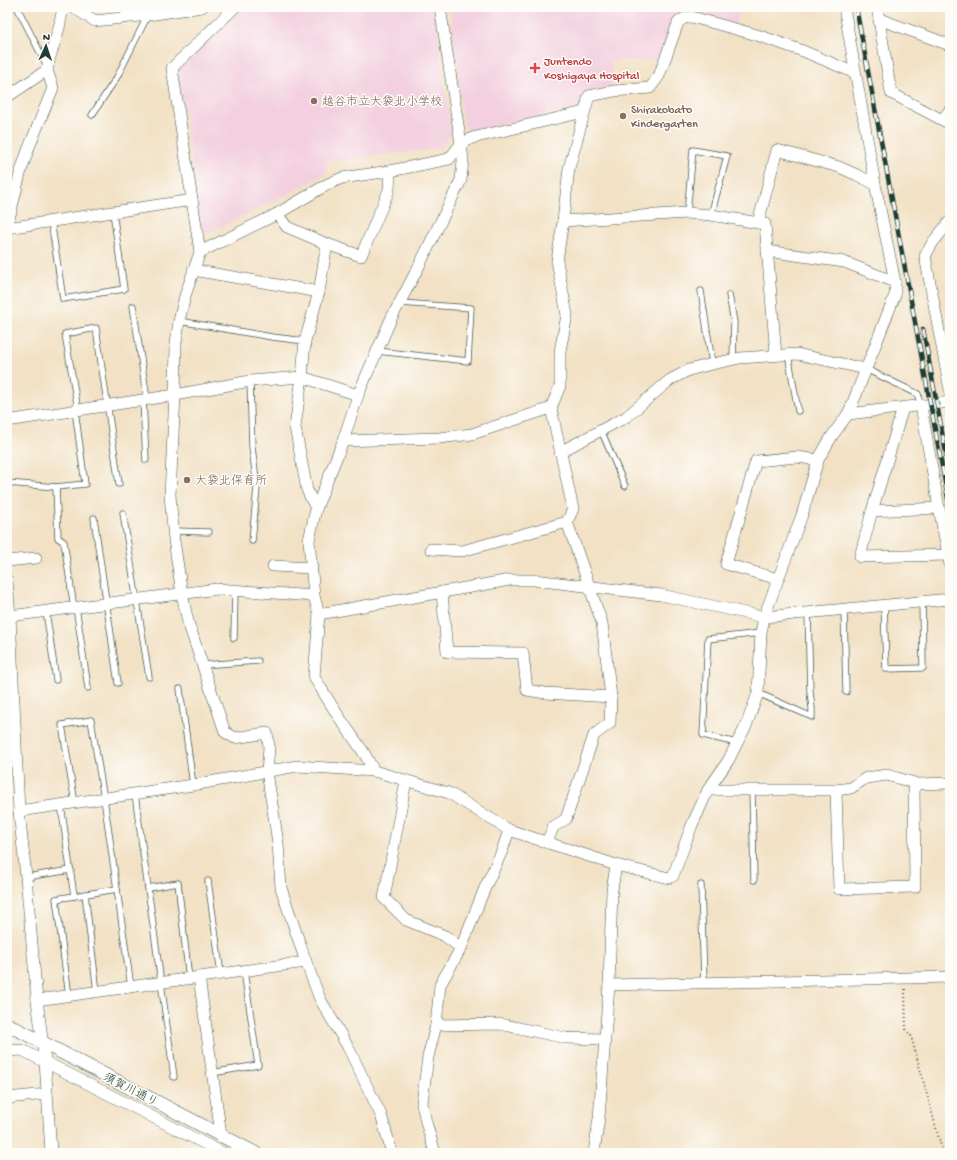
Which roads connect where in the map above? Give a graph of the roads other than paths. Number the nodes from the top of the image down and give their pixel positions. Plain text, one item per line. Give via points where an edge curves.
1 (18, 7) edge
2 (63, 7) edge
3 (73, 7) edge
4 (129, 7) edge
5 (202, 7) edge
6 (235, 7) edge
7 (440, 7) edge
8 (844, 7) edge
9 (876, 7) edge
10 (148, 16) junction
11 (121, 17) junction
12 (879, 19) junction
13 (950, 45) edge
14 (47, 69) junction
15 (855, 73) junction
16 (7, 97) edge
17 (950, 110) edge
18 (584, 112) junction
19 (92, 115) dead end
20 (946, 122) edge
21 (461, 144) junction
22 (390, 171) junction
23 (875, 184) junction
24 (192, 200) junction
25 (113, 212) junction
26 (687, 213) junction
27 (277, 214) junction
28 (711, 216) junction
29 (563, 221) junction
30 (950, 221) edge
31 (51, 222) junction
32 (758, 223) junction
33 (7, 228) edge
34 (327, 244) junction
35 (767, 251) junction
36 (200, 252) junction
37 (194, 270) junction
38 (895, 282) junction
39 (701, 291) dead end
40 (319, 292) junction
41 (729, 295) dead end
42 (399, 303) junction
43 (133, 306) dead end
44 (179, 321) junction
45 (305, 341) junction
46 (377, 351) junction
47 (788, 354) junction
48 (776, 355) junction
49 (733, 360) junction
50 (712, 364) junction
51 (866, 369) junction
52 (302, 377) junction
53 (250, 381) junction
54 (950, 390) edge
55 (175, 394) junction
56 (358, 395) junction
57 (145, 399) junction
58 (950, 402) edge
59 (108, 405) junction
60 (921, 406) junction
61 (551, 408) junction
62 (903, 408) junction
63 (76, 410) junction
64 (798, 411) dead end
65 (848, 414) junction
66 (7, 421) edge
67 (601, 430) junction
68 (343, 441) junction
69 (560, 452) junction
70 (146, 460) dead end
71 (818, 460) junction
72 (7, 483) edge
73 (119, 484) dead end
74 (625, 486) dead end
75 (56, 487) junction
76 (939, 508) junction
77 (316, 509) junction
78 (872, 511) junction
79 (123, 513) dead end
80 (94, 518) dead end
81 (567, 522) junction
82 (173, 531) junction
83 (209, 532) dead end
84 (252, 541) dead end
85 (431, 549) dead end
86 (36, 558) dead end
87 (949, 560) edge
88 (7, 561) edge
89 (273, 566) dead end
90 (312, 568) junction
91 (778, 579) junction
92 (7, 580) edge
93 (589, 587) junction
94 (235, 590) junction
95 (442, 592) junction
96 (182, 594) junction
97 (314, 596) junction
98 (950, 599) edge
99 (136, 600) junction
100 (922, 601) junction
101 (107, 603) junction
102 (884, 605) junction
103 (75, 607) junction
104 (844, 609) junction
105 (46, 611) junction
106 (808, 612) junction
107 (319, 614) junction
108 (10, 616) junction
109 (764, 616) junction
110 (761, 633) junction
111 (234, 638) dead end
112 (258, 661) dead end
113 (202, 665) junction
114 (149, 678) dead end
115 (56, 680) dead end
116 (118, 683) dead end
117 (88, 688) dead end
118 (180, 690) dead end
119 (846, 692) dead end
120 (758, 693) junction
121 (611, 697) junction
122 (738, 744) junction
123 (374, 771) junction
124 (267, 772) junction
125 (406, 781) junction
126 (914, 783) junction
127 (950, 783) edge
128 (193, 785) junction
129 (708, 790) junction
130 (752, 790) junction
131 (836, 790) junction
132 (135, 794) junction
133 (104, 799) junction
134 (75, 803) junction
135 (61, 805) junction
136 (19, 811) junction
137 (510, 830) junction
138 (547, 843) junction
139 (616, 865) junction
140 (71, 870) junction
141 (26, 877) junction
142 (754, 880) dead end
143 (208, 882) dead end
144 (701, 886) dead end
145 (148, 888) junction
146 (117, 889) junction
147 (85, 894) junction
148 (74, 896) junction
149 (461, 948) junction
150 (306, 962) junction
151 (244, 971) junction
152 (221, 974) junction
153 (950, 977) edge
154 (194, 978) junction
155 (704, 982) junction
156 (161, 983) junction
157 (609, 985) junction
158 (131, 987) junction
159 (97, 992) junction
160 (69, 996) junction
161 (37, 1000) junction
162 (7, 1024) edge
163 (436, 1025) junction
164 (604, 1039) junction
165 (42, 1043) junction
166 (7, 1051) edge
167 (45, 1061) junction
168 (212, 1073) junction
169 (174, 1077) dead end
170 (47, 1094) junction
171 (7, 1098) edge
172 (217, 1133) junction
173 (208, 1149) edge
174 (51, 1153) edge
175 (223, 1153) edge
176 (255, 1153) edge
177 (392, 1153) edge
178 (435, 1153) edge
179 (594, 1153) edge

1 - 14 lane
2 - 14 street
3 - 11 street via 95,21
4 - 11 lane
5 - 10 street
6 - 24 street via 172,68
7 - 21 street
8 - 15 street
9 - 12 street
10 - 11 street
10 - 19 lane via 117,77
12 - 13 street
12 - 20 street via 891,93
14 - 16 street
14 - 33 street via 53,88 20,174
15 - 18 street via 803,51 687,17 678,23 660,76 650,88 589,96
15 - 23 street
17 - 20 street
18 - 21 street via 472,138
18 - 29 street via 569,168
21 - 22 street via 449,159
21 - 42 street via 461,180
22 - 27 street via 342,178
22 - 34 street via 389,190 361,256
23 - 32 street via 839,167 777,150
23 - 38 street
24 - 25 street
24 - 36 street
25 - 31 street
25 - 31 lane via 124,289 63,299
26 - 28 street
26 - 28 lane via 693,150 727,156
26 - 29 street
27 - 34 street via 287,226
27 - 36 street
28 - 32 street
29 - 61 street via 558,261 567,315 560,351 560,386
30 - 54 street via 925,256
31 - 33 street
32 - 35 street via 765,224
34 - 40 street
35 - 38 street via 844,262
35 - 48 street
36 - 37 street
37 - 40 street
37 - 44 street via 184,296
38 - 51 street via 895,295
39 - 50 lane
40 - 45 street
41 - 49 lane via 734,322
42 - 46 street
42 - 46 lane via 471,308 468,361
43 - 57 lane
44 - 45 lane
44 - 55 street
45 - 52 street
46 - 56 street
47 - 48 street
47 - 51 street
47 - 64 lane
48 - 49 street
49 - 50 street
50 - 67 street via 689,370 670,380 626,417
51 - 60 lane via 918,394
51 - 65 street
52 - 53 street
52 - 56 street
52 - 77 street via 295,427 307,490
53 - 55 street
53 - 84 lane via 256,488
55 - 57 street
55 - 82 street via 170,495
56 - 68 street
57 - 59 street
57 - 70 lane
58 - 60 street
59 - 63 street
59 - 63 lane via 96,328 65,334
59 - 73 lane
60 - 62 street
60 - 76 street
61 - 68 street via 472,434 439,438
61 - 69 street
62 - 65 street
62 - 78 street
63 - 66 street
63 - 75 lane via 85,484
65 - 71 street
67 - 69 street
67 - 74 lane
68 - 77 street
69 - 81 street via 573,509
71 - 91 street via 802,514
71 - 91 street via 797,457 756,461 726,564
72 - 75 lane
75 - 103 lane via 58,538 64,542
76 - 78 street
76 - 87 street
77 - 90 street via 309,540
78 - 87 street via 860,557
79 - 99 lane
80 - 101 lane
81 - 85 street via 462,551
81 - 93 street
82 - 83 lane
82 - 96 street
86 - 88 street
89 - 90 street
90 - 97 street
91 - 109 street
92 - 108 street
93 - 95 street via 534,580 510,580
93 - 109 street via 662,595
93 - 121 street via 602,623
94 - 96 street via 217,589
94 - 97 street
94 - 111 lane
95 - 107 street
95 - 121 street via 447,652 523,652 527,690
96 - 99 street
96 - 113 street
97 - 107 street
98 - 100 street
99 - 101 street
99 - 114 lane
100 - 102 street
100 - 102 lane via 923,668 886,669
101 - 103 street
101 - 116 lane
102 - 104 street
103 - 105 street
103 - 117 lane
104 - 106 street
104 - 119 lane
105 - 108 street
105 - 115 lane
106 - 109 street
106 - 120 lane via 812,718
107 - 123 street via 314,677
108 - 136 street
109 - 110 street
110 - 120 street
110 - 122 lane via 708,639 703,735
112 - 113 lane
113 - 124 street via 225,732 236,738 267,733
118 - 128 lane
120 - 122 street
121 - 138 street via 610,723 594,735 566,819 553,827
122 - 129 street
123 - 124 street via 296,766
123 - 125 street
124 - 128 street
124 - 150 street via 278,843 281,888
125 - 137 street via 449,793
125 - 149 street via 384,898 406,920 445,936
126 - 127 street
126 - 131 street via 887,775 866,778 851,788
126 - 131 street via 915,887 839,889
128 - 132 street
129 - 130 street
129 - 139 street via 673,876 669,878
130 - 131 street
130 - 142 lane
132 - 133 street
132 - 145 lane
133 - 134 street
133 - 134 lane via 91,720 62,725
133 - 146 lane
134 - 135 street
135 - 136 street
135 - 140 lane
136 - 141 street
137 - 138 street
137 - 149 street
138 - 139 street
139 - 157 street via 612,890
140 - 141 lane
140 - 148 lane
141 - 161 street
143 - 152 lane
144 - 155 lane
145 - 154 lane via 178,884
145 - 156 lane
146 - 147 lane
146 - 158 lane
147 - 148 lane
147 - 159 lane
148 - 160 lane via 56,899
149 - 163 street via 440,985
150 - 151 street
150 - 177 street via 320,999 348,1047 381,1115
151 - 152 street
151 - 168 lane via 258,1065
152 - 154 street
153 - 155 street
154 - 156 street
154 - 168 street
155 - 157 street
156 - 158 street
156 - 169 lane
157 - 164 street
158 - 159 street
159 - 160 street
160 - 161 street
161 - 165 street
162 - 165 street, 須賀川通り
163 - 164 street via 500,1024 566,1038
163 - 178 street via 428,1057 422,1103
164 - 179 street
165 - 167 street
165 - 172 street, 須賀川通り
166 - 167 street via 22,1050
167 - 170 street
167 - 173 street
168 - 172 street
170 - 171 street
170 - 174 street
172 - 173 street
172 - 176 street, 須賀川通り
173 - 175 street

